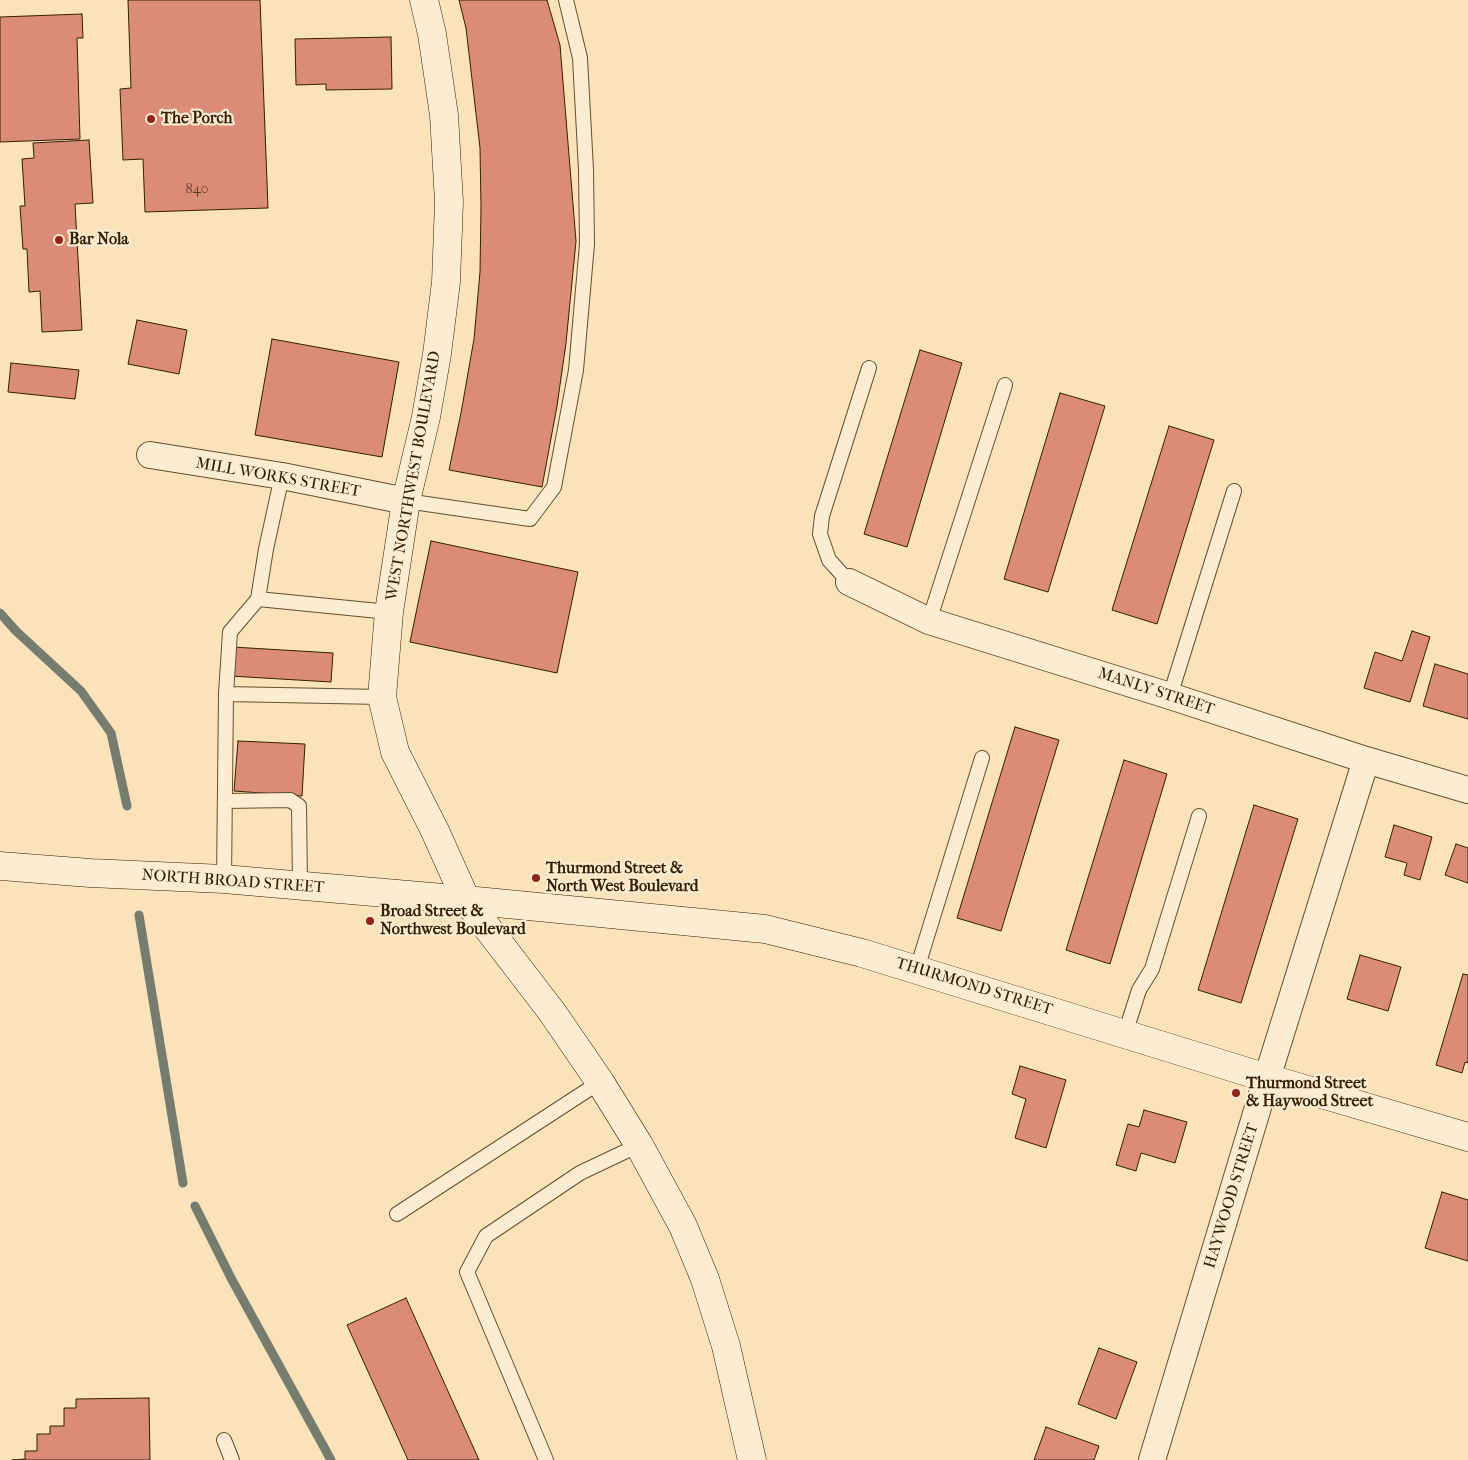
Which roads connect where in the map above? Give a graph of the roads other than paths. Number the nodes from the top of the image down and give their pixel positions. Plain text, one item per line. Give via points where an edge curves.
1 (424, 0) edge
2 (566, 0) edge
3 (869, 368) dead end
4 (1005, 385) dead end
5 (150, 455) dead end
6 (282, 476) junction
7 (1234, 490) dead end
8 (406, 501) junction
9 (849, 582) joint
10 (258, 599) junction
11 (389, 612) junction
12 (929, 621) junction
13 (226, 694) junction
14 (1170, 696) junction
15 (382, 697) junction
16 (982, 758) dead end
17 (1366, 760) junction
18 (1468, 790) edge
19 (224, 801) junction
20 (1199, 816) dead end
21 (0, 866) edge
22 (224, 879) junction
23 (300, 885) junction
24 (466, 900) junction
25 (917, 969) junction
26 (1125, 1034) junction
27 (1267, 1078) junction
28 (600, 1082) junction
29 (1468, 1137) edge
30 (639, 1145) junction
31 (397, 1214) dead end
32 (224, 1440) dead end
33 (232, 1460) edge
34 (546, 1460) edge
35 (752, 1460) edge
36 (1152, 1460) edge

1 - 8 main road, WEST NORTHWEST BOULEVARD via 444,115 449,202 446,282 437,354
2 - 8 lane via 580,58 587,244 576,370 554,487 530,518
3 - 9 lane via 822,516 820,534 829,560
4 - 12 lane
5 - 6 street, MILL WORKS STREET
6 - 8 street, MILL WORKS STREET
6 - 10 lane
7 - 14 lane
8 - 11 main road, WEST NORTHWEST BOULEVARD
9 - 12 street, MANLY STREET
10 - 11 lane
10 - 13 lane via 230,632
11 - 15 main road, WEST NORTHWEST BOULEVARD
12 - 14 street, MANLY STREET
13 - 15 lane
13 - 19 lane
14 - 17 street, MANLY STREET
15 - 24 main road, WEST NORTHWEST BOULEVARD via 395,752 436,831
16 - 25 lane
17 - 18 street, MANLY STREET
17 - 27 street, HAYWOOD STREET
19 - 22 lane
19 - 23 lane via 290,800 299,806
20 - 26 lane via 1152,970 1139,990
21 - 22 main road, NORTH BROAD STREET
22 - 23 main road, NORTH BROAD STREET
23 - 24 main road, NORTH BROAD STREET
24 - 25 main road, THURMOND STREET via 765,929
24 - 28 main road, WEST NORTHWEST BOULEVARD via 552,1012
25 - 26 main road, THURMOND STREET
26 - 27 main road, THURMOND STREET
27 - 29 main road, THURMOND STREET
27 - 36 street, HAYWOOD STREET
28 - 30 main road, WEST NORTHWEST BOULEVARD
28 - 31 lane
30 - 34 lane via 580,1173 486,1236 467,1272
30 - 35 main road, WEST NORTHWEST BOULEVARD via 683,1226 705,1279 726,1346
32 - 33 lane

